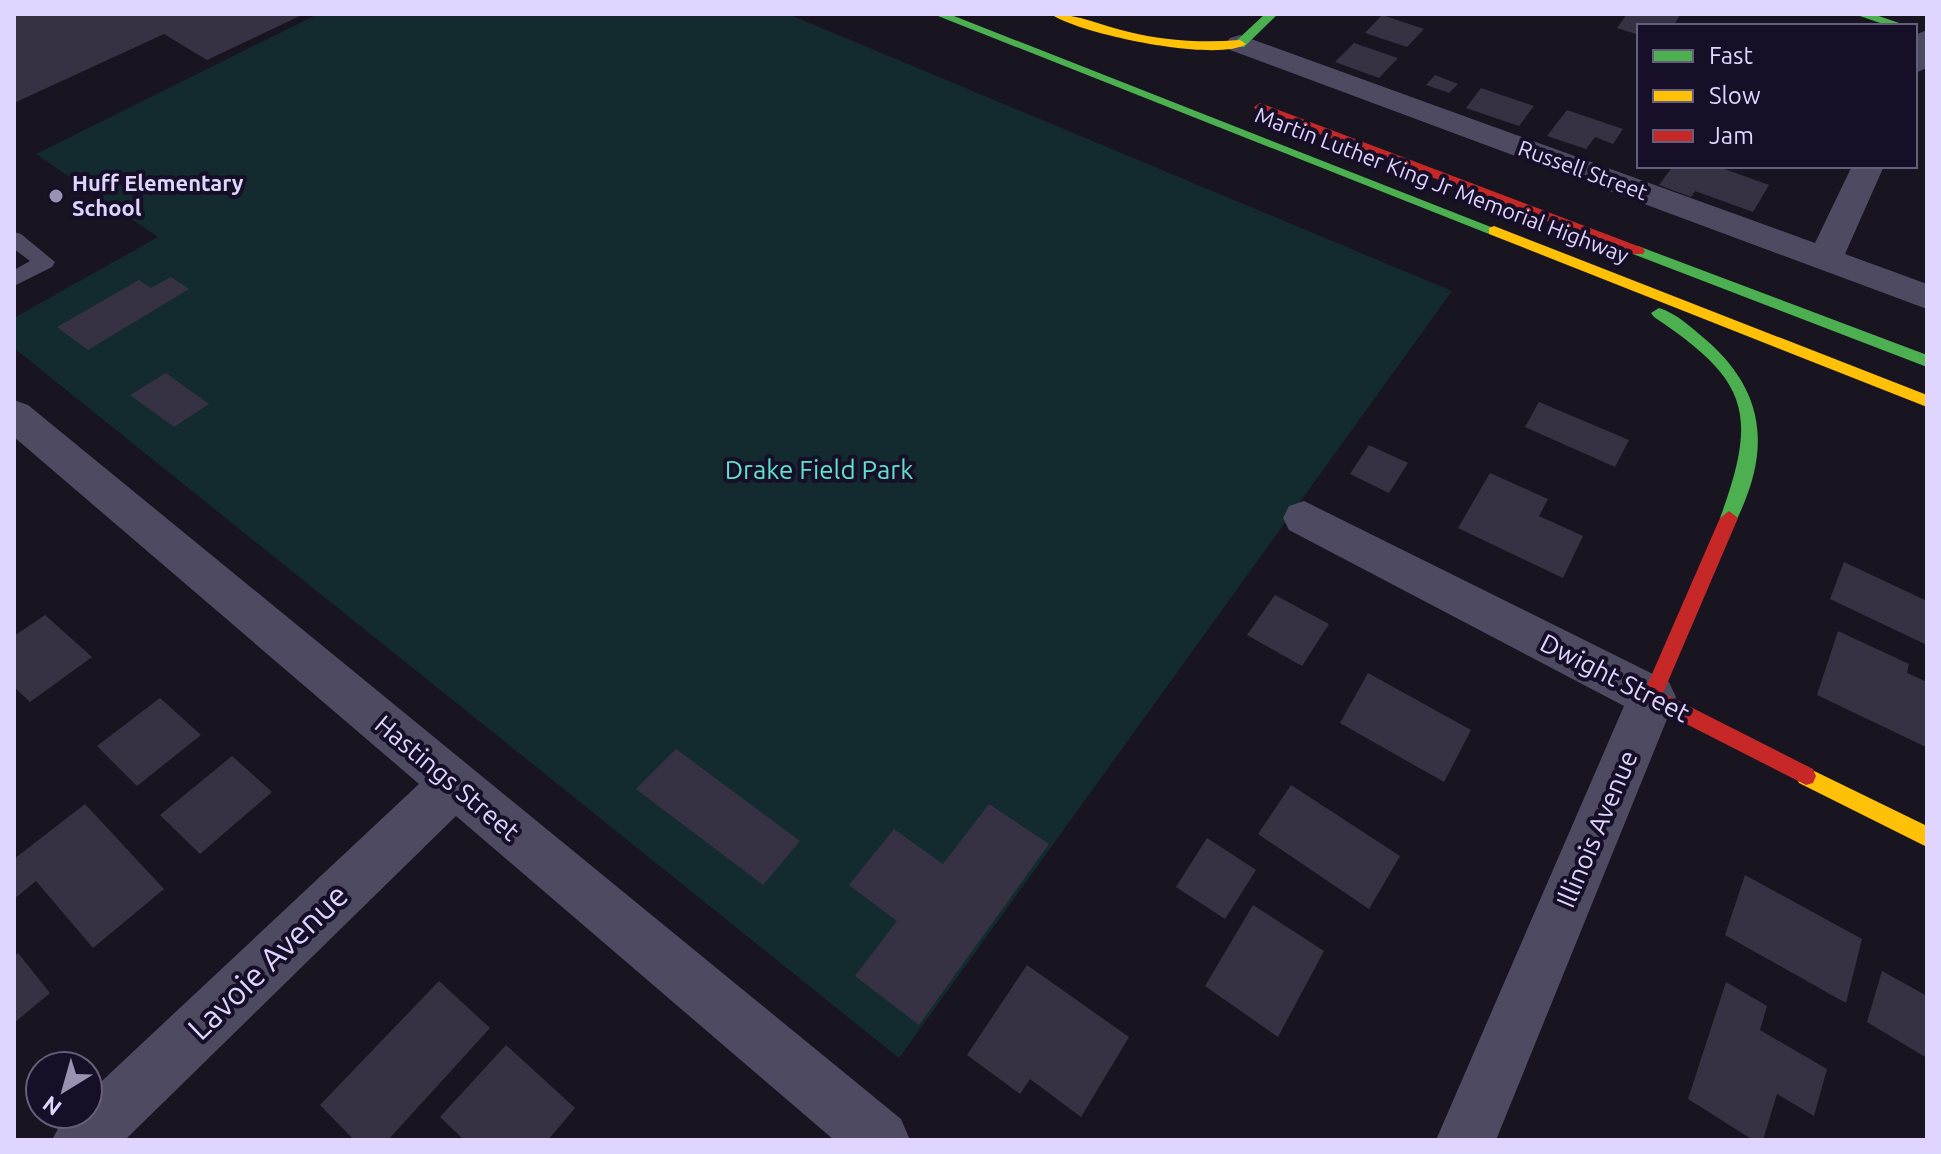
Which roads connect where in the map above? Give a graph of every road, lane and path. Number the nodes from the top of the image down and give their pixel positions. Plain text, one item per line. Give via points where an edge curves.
1 (939, 14) edge
2 (1272, 14) edge
3 (1860, 14) edge
4 (1050, 20) edge
5 (1895, 24) edge
6 (1927, 36) edge
7 (1240, 44) junction
8 (1117, 53) dead end
9 (1917, 59) edge
10 (1250, 104) dead end
11 (1867, 168) edge
12 (14, 239) edge
13 (1825, 259) junction
14 (1579, 263) junction
15 (14, 279) edge
16 (1927, 297) edge
17 (1927, 361) edge
18 (1927, 401) edge
19 (14, 415) edge
20 (1304, 518) dead end
21 (1652, 697) junction
22 (454, 784) junction
23 (1927, 837) edge
24 (82, 1140) edge
25 (880, 1140) edge
26 (1466, 1140) edge

1 - 14 main road, Martin Luther King Jr Memorial Highway
2 - 7 main road
3 - 5 main road
4 - 7 main road via 1130,40 1192,48
4 - 8 main road
6 - 9 street
7 - 13 street, Russell Street
10 - 17 main road, Martin Luther King Jr Memorial Highway
11 - 13 street
12 - 15 lane via 45,262
13 - 16 street, Russell Street
14 - 18 main road, Martin Luther King Jr Memorial Highway
14 - 21 main road, Illinois Avenue via 1692,334 1739,382 1749,402 1751,437 1729,518
19 - 22 street, Hastings Street
20 - 21 street, Dwight Street
21 - 23 main road, Dwight Street
21 - 26 street, Illinois Avenue
22 - 24 street, Lavoie Avenue
22 - 25 street, Hastings Street

